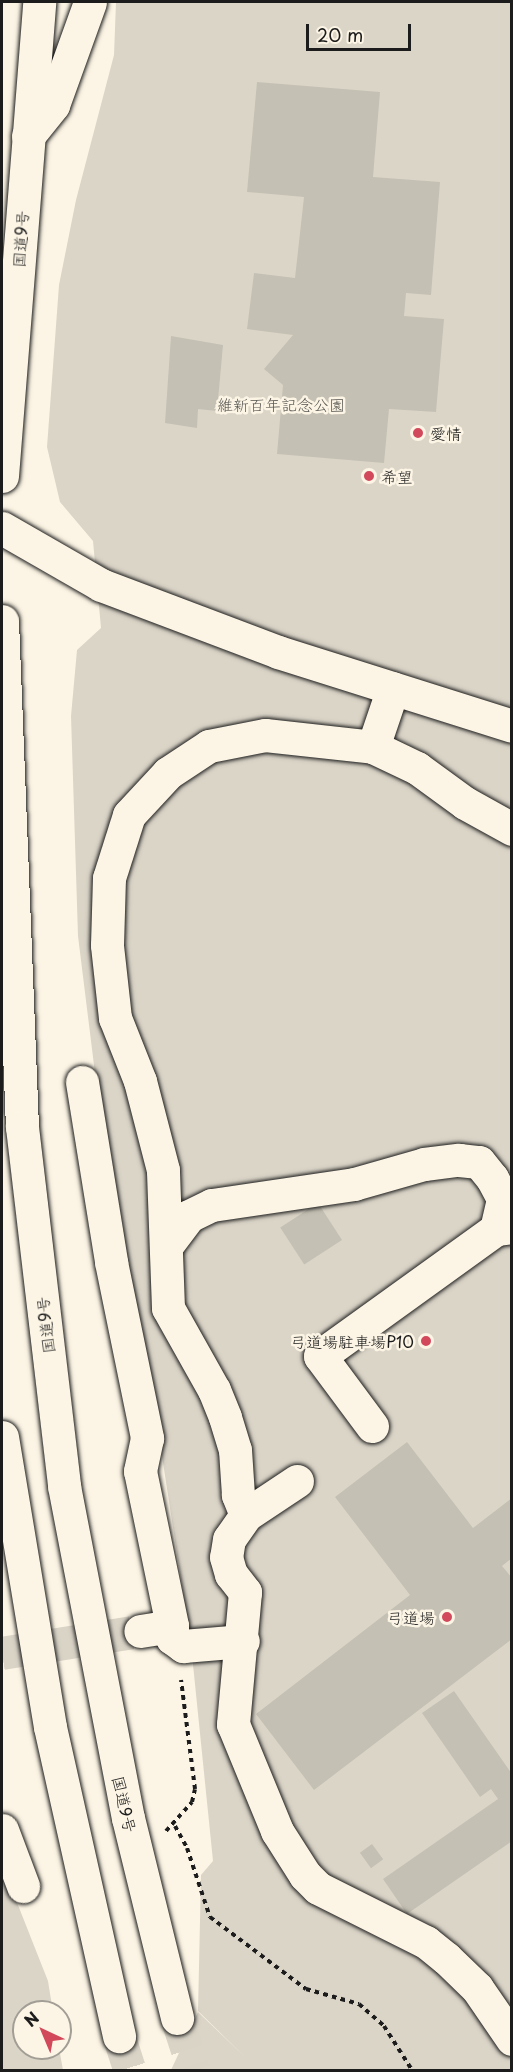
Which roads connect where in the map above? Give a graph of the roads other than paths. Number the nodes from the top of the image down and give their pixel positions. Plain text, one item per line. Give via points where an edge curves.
1 (39, 2) edge
2 (90, 2) edge
3 (28, 135) junction
4 (2, 476) edge
5 (2, 528) edge
6 (2, 621) edge
7 (393, 688) junction
8 (512, 726) edge
9 (373, 747) junction
10 (512, 829) edge
11 (82, 1082) dead end
12 (504, 1228) edge
13 (167, 1245) junction
14 (372, 1426) dead end
15 (2, 1437) edge
16 (297, 1481) dead end
17 (246, 1515) junction
18 (140, 1631) tunnel mouth
19 (172, 1632) junction
20 (243, 1641) junction
21 (2, 1830) edge
22 (22, 1886) dead end
23 (177, 2018) tunnel mouth
24 (119, 2036) tunnel mouth
25 (512, 2039) edge

1 - 3 main road, 国道9号
2 - 3 main road via 53,105
3 - 4 main road, 国道9号
5 - 7 main road via 101,585 278,652
6 - 23 main road, 国道9号 via 22,1127 64,1486 100,1686
7 - 8 main road
7 - 9 main road
9 - 10 main road via 417,768 465,803
9 - 13 main road via 265,735 208,746 168,773 129,815 109,878 107,945 116,1018 155,1131 163,1170
11 - 19 main road via 111,1263 147,1438 140,1470
12 - 13 main road via 502,1199 492,1178 479,1161 459,1160 424,1164 354,1184 212,1205 189,1216
12 - 14 main road via 320,1356
13 - 17 main road via 168,1308 225,1417 235,1450 238,1495
15 - 24 main road via 50,1727
16 - 17 main road
17 - 20 main road via 229,1539 226,1557 231,1574 245,1593
18 - 19 main road
19 - 20 main road via 183,1646
20 - 25 main road via 233,1724 291,1858 318,1888 426,1942 446,1958 477,1988
21 - 22 main road

